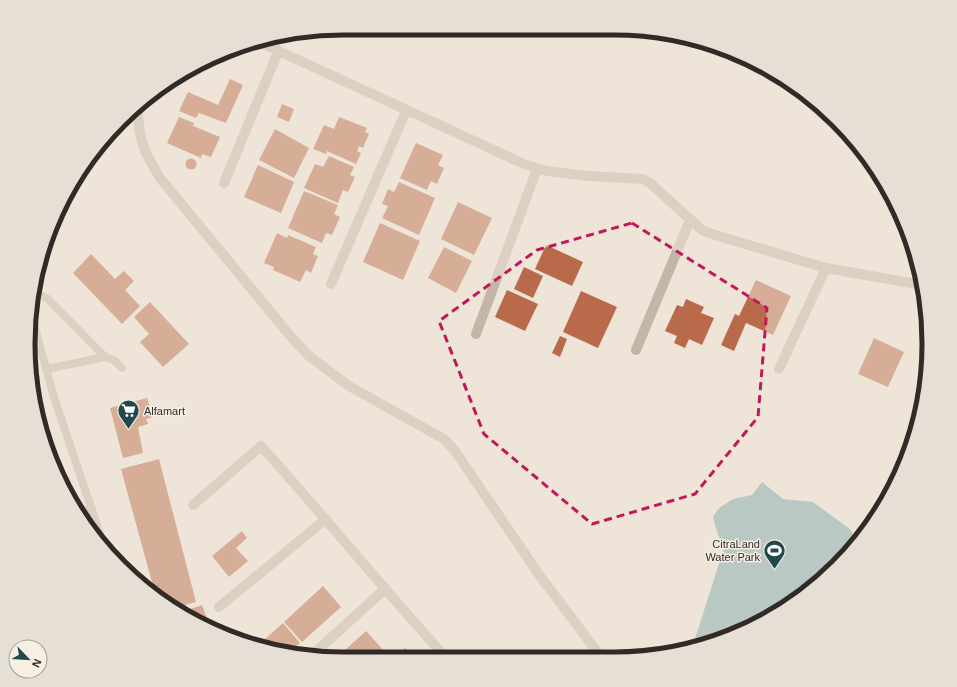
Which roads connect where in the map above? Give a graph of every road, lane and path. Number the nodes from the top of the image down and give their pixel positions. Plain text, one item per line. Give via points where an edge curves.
1 (266, 46) edge
2 (278, 52) junction
3 (406, 111) junction
4 (138, 114) edge
5 (537, 169) junction
6 (224, 183) dead end
7 (690, 220) junction
8 (826, 268) junction
9 (331, 284) dead end
10 (916, 284) edge
11 (39, 295) edge
12 (36, 329) edge
13 (476, 334) dead end
14 (636, 350) dead end
15 (104, 358) junction
16 (122, 368) dead end
17 (47, 369) junction
18 (779, 369) dead end
19 (193, 505) dead end
20 (92, 508) junction
21 (84, 510) edge
22 (326, 519) junction
23 (100, 532) edge
24 (384, 589) junction
25 (219, 607) dead end
26 (317, 650) edge
27 (441, 652) edge
28 (597, 652) edge

1 - 2 street
2 - 3 street
2 - 6 street
3 - 5 street
3 - 9 street
4 - 28 street via 140,140 160,178 292,338 324,369 349,386 444,439 456,451 540,576
5 - 7 street via 643,180 650,183
5 - 13 street
7 - 8 street via 702,230 714,235
7 - 14 street
8 - 10 street
8 - 18 street
11 - 15 lane via 48,299
12 - 17 lane
15 - 16 lane via 114,360
15 - 17 lane
17 - 20 lane
19 - 22 street via 261,446
20 - 21 lane
20 - 23 lane
22 - 24 street
22 - 25 street
24 - 26 street
24 - 27 street

